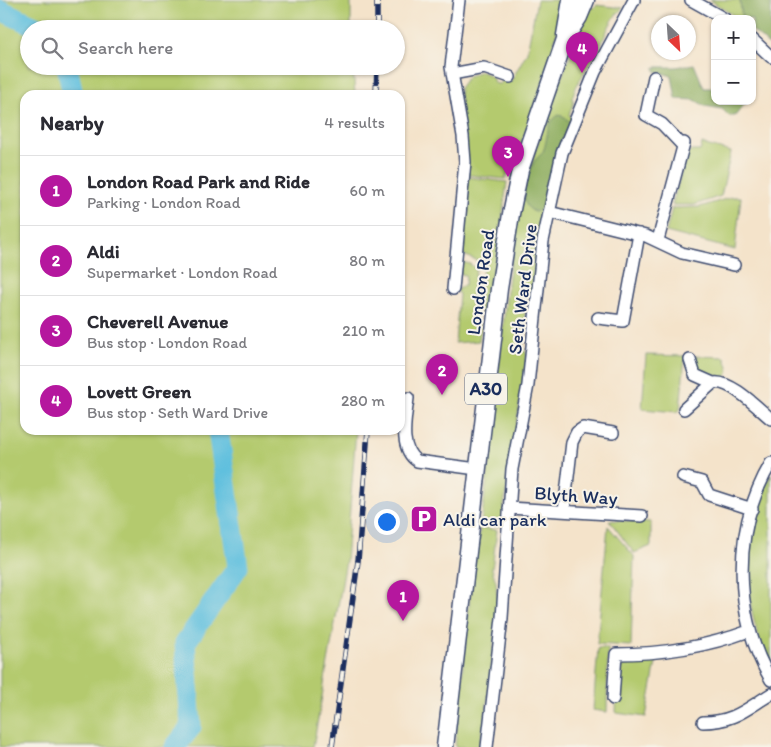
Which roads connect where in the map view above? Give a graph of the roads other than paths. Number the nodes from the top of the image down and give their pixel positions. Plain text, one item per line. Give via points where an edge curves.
1 (458, 0) edge
2 (571, 0) edge
3 (586, 0) edge
4 (634, 0) edge
5 (696, 1) edge
6 (719, 15) edge
7 (565, 39) junction
8 (756, 43) edge
9 (771, 57) edge
10 (452, 74) junction
11 (510, 77) dead end
12 (654, 77) dead end
13 (549, 212) junction
14 (640, 234) junction
15 (658, 240) junction
16 (734, 265) dead end
17 (453, 289) dead end
18 (598, 318) dead end
19 (690, 360) dead end
20 (713, 383) junction
21 (408, 398) dead end
22 (684, 410) dead end
23 (771, 419) edge
24 (613, 433) dead end
25 (771, 463) edge
26 (477, 469) junction
27 (683, 477) dead end
28 (508, 508) junction
29 (752, 509) junction
30 (564, 511) junction
31 (642, 516) dead end
32 (749, 631) junction
33 (771, 680) edge
34 (771, 694) edge
35 (613, 699) dead end
36 (703, 722) dead end
37 (445, 747) edge
38 (487, 747) edge

1 - 10 street
2 - 7 highway, London Road / A30
3 - 7 highway, London Road / A30
4 - 13 street, Seth Ward Drive via 586,91 562,153
5 - 6 street
7 - 26 highway, London Road / A30 via 529,142 512,206
8 - 9 street
10 - 11 street via 484,68
10 - 17 street via 465,162
12 - 15 street via 646,115 662,124 684,145
13 - 14 street
13 - 28 street, Seth Ward Drive via 529,377
14 - 15 street
14 - 18 street via 623,320
15 - 16 street via 682,253
19 - 20 street via 695,376
20 - 22 street
20 - 23 street via 719,381 729,385
21 - 26 street via 405,443 413,458 417,462
24 - 30 street via 583,428 577,432 572,442
25 - 29 street
26 - 37 highway, London Road / A30
27 - 29 street via 702,482 709,495
28 - 30 street, Blyth Way
28 - 38 street, Seth Ward Drive via 502,618
29 - 32 street via 742,576
30 - 31 street, Blyth Way
32 - 33 street
32 - 35 street via 687,649 616,654
34 - 36 street via 730,719

